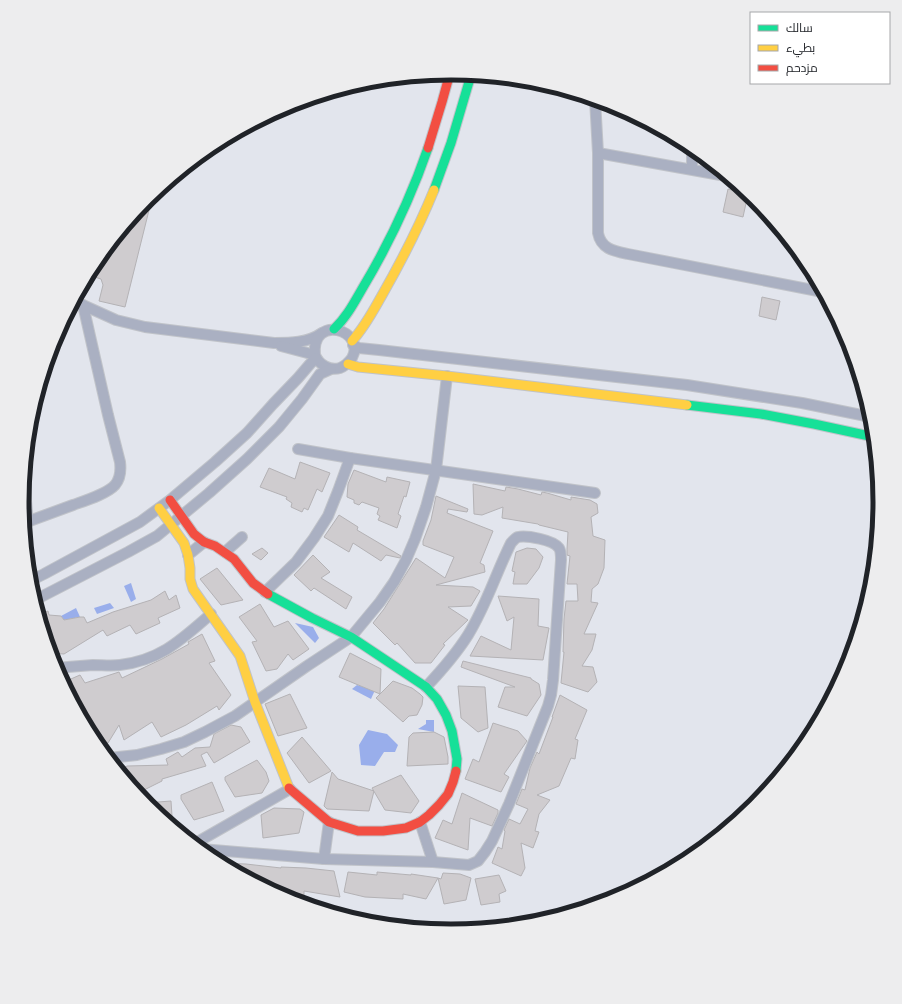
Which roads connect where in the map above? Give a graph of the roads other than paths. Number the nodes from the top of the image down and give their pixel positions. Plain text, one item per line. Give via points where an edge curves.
1 (448, 80) edge
2 (469, 81) edge
3 (595, 105) edge
4 (598, 153) junction
5 (692, 156) edge
6 (692, 169) junction
7 (716, 174) edge
8 (816, 291) edge
9 (80, 302) edge
10 (78, 305) edge
11 (334, 329) junction
12 (322, 333) junction
13 (274, 343) junction
14 (353, 343) junction
15 (316, 357) junction
16 (348, 364) junction
17 (331, 368) junction
18 (447, 376) junction
19 (864, 416) edge
20 (867, 436) edge
21 (298, 449) dead end
22 (350, 458) junction
23 (436, 470) junction
24 (595, 493) dead end
25 (170, 500) junction
26 (159, 508) junction
27 (181, 516) junction
28 (30, 522) edge
29 (170, 524) junction
30 (242, 537) dead end
31 (204, 542) junction
32 (225, 552) junction
33 (188, 555) junction
34 (36, 578) edge
35 (264, 592) junction
36 (40, 597) edge
37 (210, 614) junction
38 (351, 637) junction
39 (63, 668) edge
40 (426, 687) junction
41 (255, 702) junction
42 (115, 757) edge
43 (290, 789) junction
44 (329, 822) junction
45 (420, 822) junction
46 (200, 841) edge
47 (213, 850) edge
48 (324, 859) junction
49 (433, 862) junction

1 - 11 street via 433,133 413,187 366,281
2 - 14 street via 450,146 421,220 406,253
3 - 4 street
4 - 6 street
4 - 8 street via 598,233 602,244 615,251
5 - 6 street
6 - 7 street
9 - 13 street via 116,320 144,327
10 - 28 street via 121,470 114,486 94,498
11 - 12 street
11 - 14 street via 345,332
12 - 13 street via 302,341
12 - 15 street via 314,347
13 - 15 street
14 - 16 street via 353,355
14 - 19 street via 360,348 687,385
15 - 17 street via 325,367
15 - 25 street via 247,433
16 - 17 street via 340,368
16 - 18 street
17 - 27 street via 320,374 302,400 247,459
18 - 20 street via 761,414
18 - 23 street
21 - 22 street
22 - 23 street
22 - 35 street via 328,516 314,538 296,562
23 - 24 street
23 - 38 street via 416,539 406,560 380,602
25 - 26 street
25 - 27 street
26 - 29 street
26 - 34 street via 112,538
27 - 29 street
27 - 31 street via 194,534
29 - 33 street via 184,543
29 - 36 street via 157,536
30 - 32 street
31 - 32 street
31 - 33 street
32 - 35 street
33 - 37 street via 193,589
35 - 38 street
37 - 39 street via 172,646 157,655 120,665
37 - 41 street via 240,656
38 - 40 street
38 - 41 street
40 - 45 street via 446,715 457,759 448,794
40 - 49 street via 446,666 469,634 514,539 526,536 550,541 557,546 560,549 561,560 553,680 542,722 509,804 482,857 469,865
41 - 42 street via 235,716 184,742 137,755
41 - 43 street
43 - 44 street
43 - 46 street
44 - 45 street via 370,832 406,828
44 - 48 street
45 - 49 street
47 - 48 street
48 - 49 street

